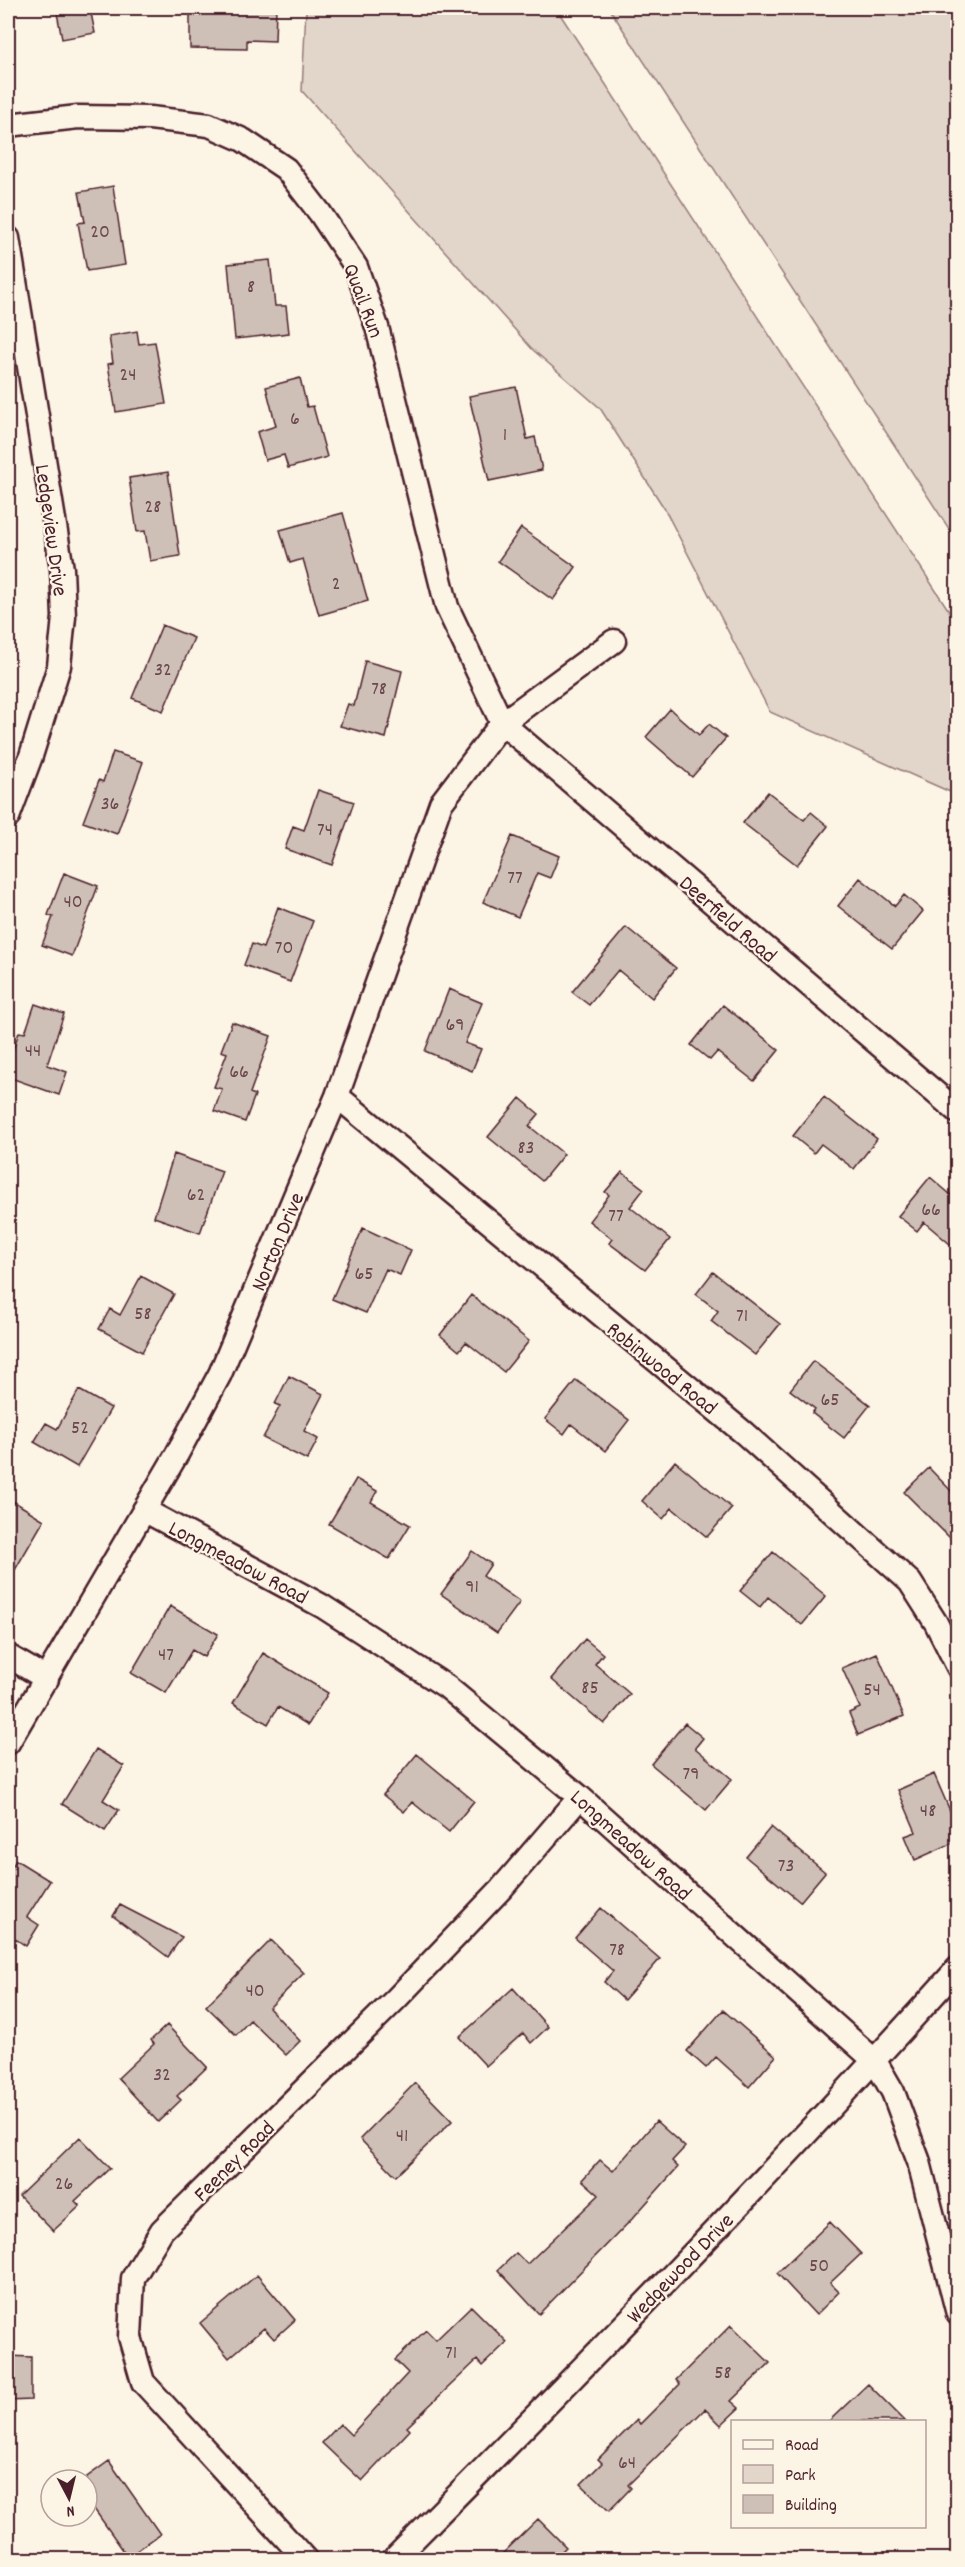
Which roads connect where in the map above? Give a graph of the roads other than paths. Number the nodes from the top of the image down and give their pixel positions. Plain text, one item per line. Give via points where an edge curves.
1 (8, 125) edge
2 (8, 238) edge
3 (614, 641) dead end
4 (502, 723) junction
5 (8, 817) edge
6 (337, 1096) junction
7 (957, 1112) edge
8 (144, 1510) junction
9 (8, 1656) edge
10 (957, 1667) edge
11 (47, 1678) junction
12 (8, 1743) edge
13 (580, 1797) junction
14 (957, 1968) edge
15 (875, 2061) junction
16 (957, 2314) edge
17 (306, 2559) edge
18 (393, 2559) edge

1 - 4 street, Quail Run via 78,117 150,118 209,125 243,140 286,169 356,267 377,327 447,607
2 - 5 street, Ledgeview Drive via 62,569 64,617 59,666
3 - 4 street, Norton Drive
4 - 6 street, Norton Drive via 441,803
4 - 7 street, Deerfield Road
6 - 8 street, Norton Drive via 220,1374
6 - 10 street, Robinwood Road via 744,1433 909,1582 936,1623
8 - 11 street, Norton Drive
8 - 13 street, Longmeadow Road via 322,1606 447,1687
9 - 11 street
11 - 12 street, Norton Drive
13 - 15 street, Longmeadow Road
13 - 17 street, Feeney Road via 501,1889 396,1999 162,2230 133,2278 130,2337 143,2382
14 - 15 street, Wedgewood Drive
15 - 16 street, Longmeadow Road via 893,2092 920,2162
15 - 18 street, Wedgewood Drive via 546,2406

